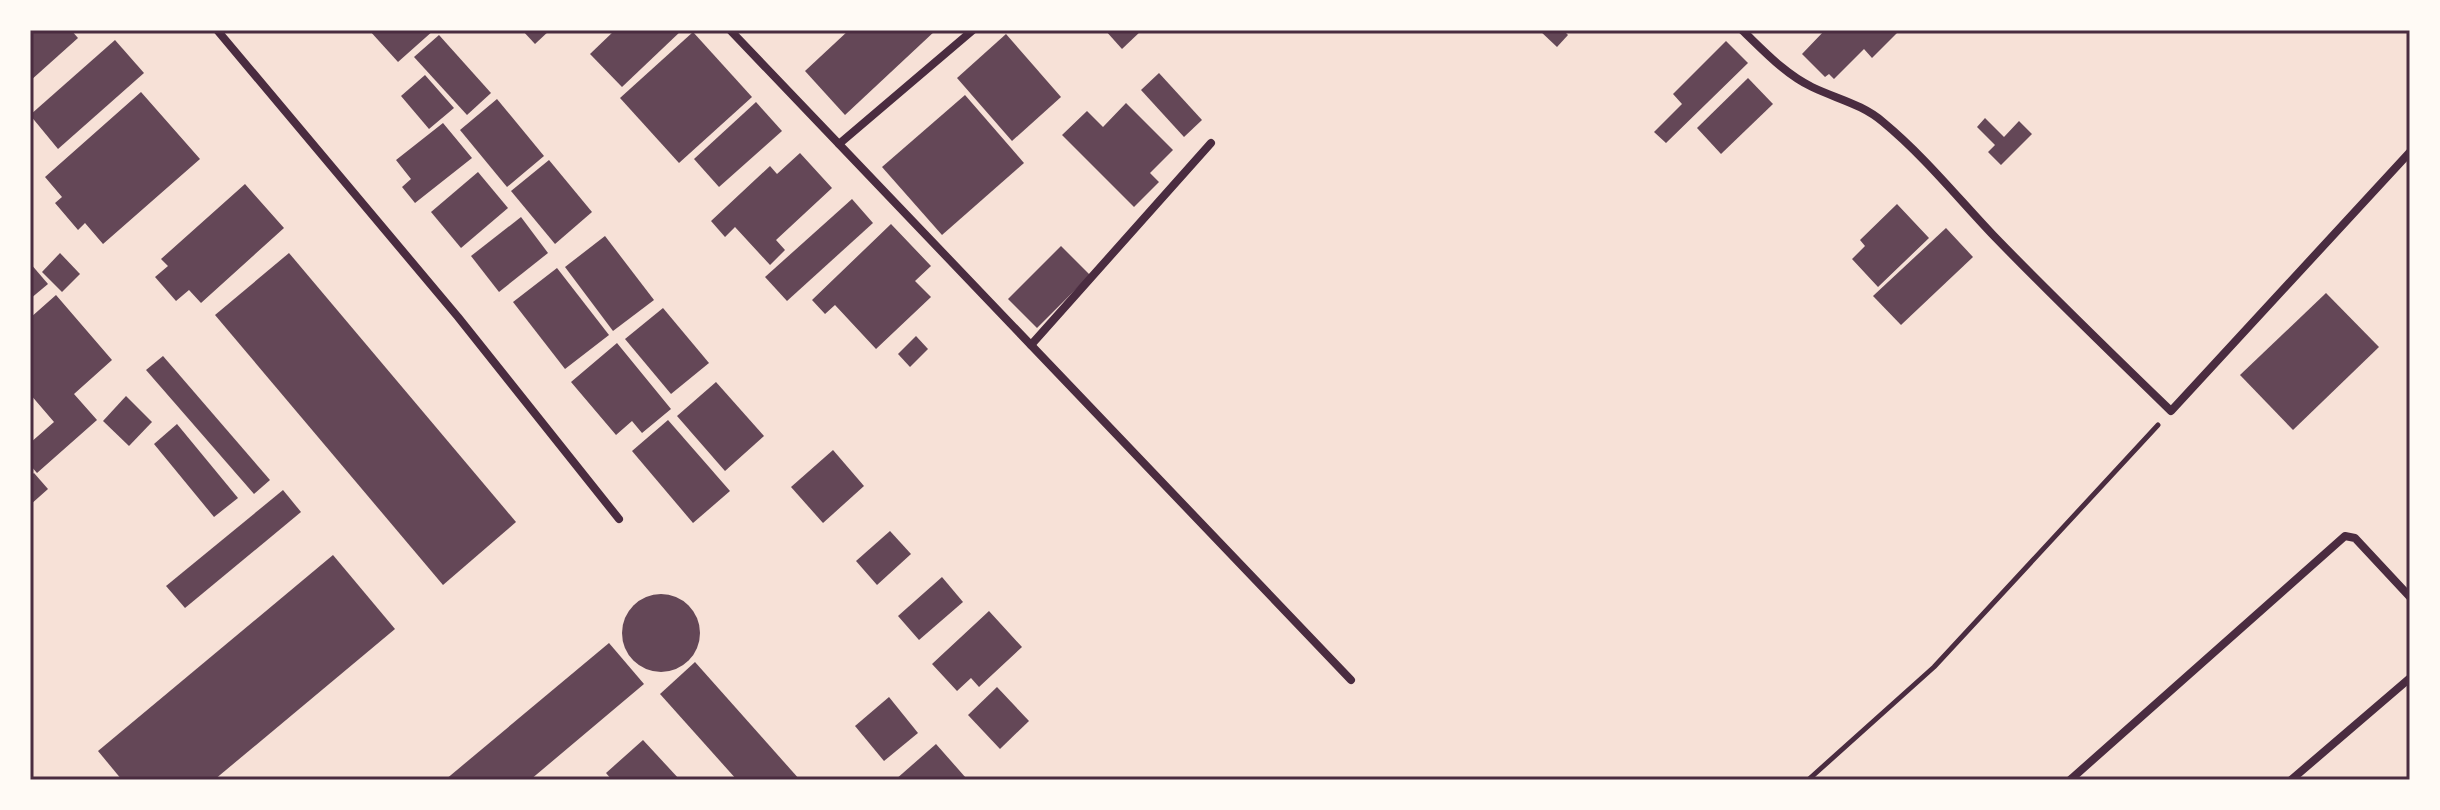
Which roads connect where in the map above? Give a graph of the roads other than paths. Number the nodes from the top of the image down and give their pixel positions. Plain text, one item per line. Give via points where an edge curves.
1 (217, 30) edge
2 (730, 30) edge
3 (973, 30) edge
4 (1742, 30) edge
5 (1211, 143) dead end
6 (839, 144) junction
7 (2410, 152) edge
8 (1031, 345) junction
9 (619, 519) dead end
10 (2410, 597) edge
11 (2410, 678) edge
12 (1351, 680) dead end
13 (2070, 780) edge
14 (2291, 780) edge

1 - 9 street
2 - 6 street
3 - 6 street
4 - 7 street via 1786,71 1860,105 1882,121 2171,411
5 - 8 street
6 - 8 street
8 - 12 street
10 - 13 street via 2355,538 2345,536
11 - 14 street

